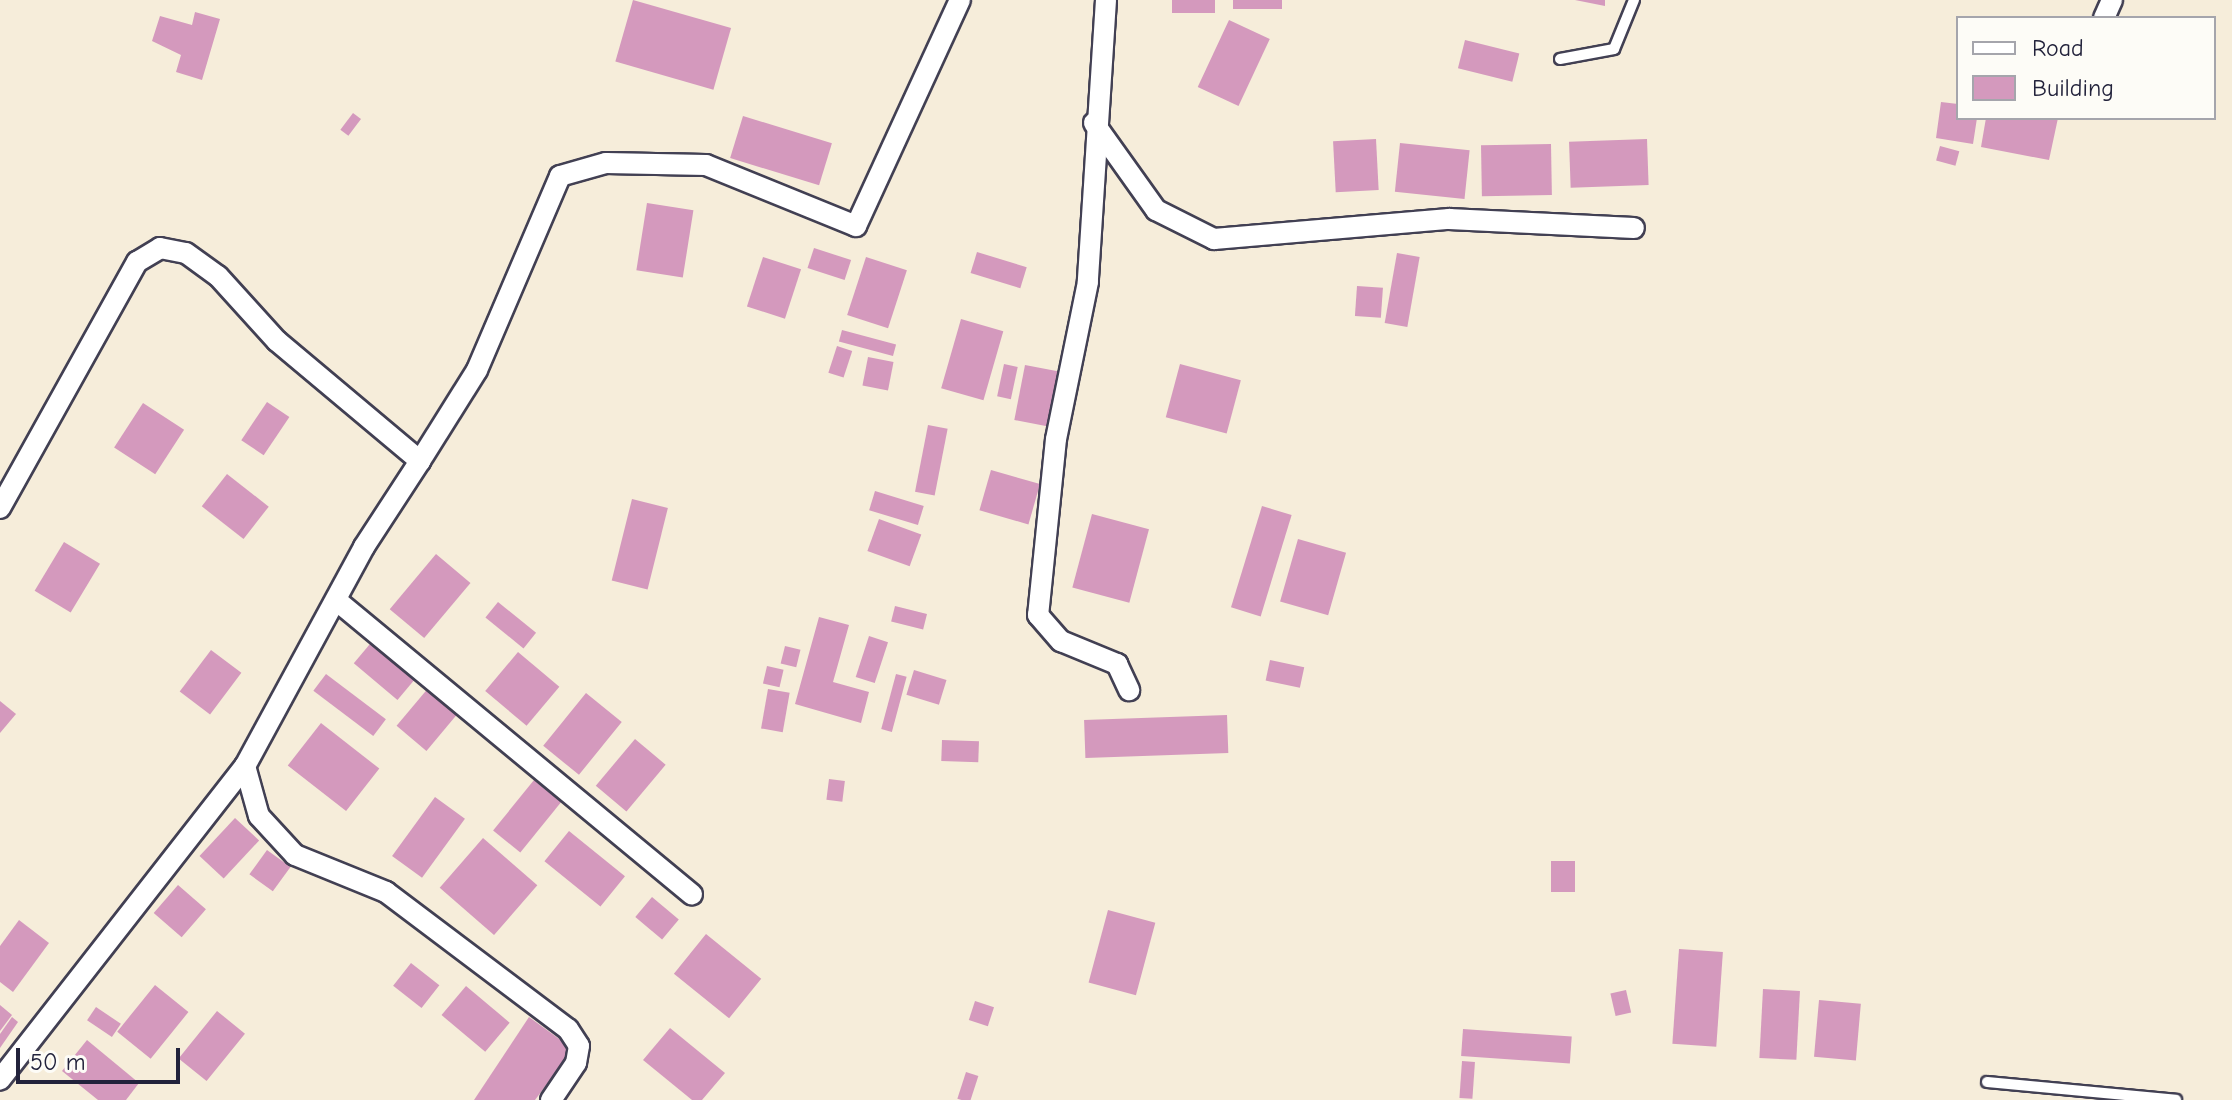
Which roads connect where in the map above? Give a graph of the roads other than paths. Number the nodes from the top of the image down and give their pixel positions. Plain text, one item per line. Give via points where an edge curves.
1 (960, 0) edge
2 (1106, 0) edge
3 (1634, 0) edge
4 (1560, 59) dead end
5 (1094, 123) junction
6 (1634, 228) dead end
7 (420, 461) junction
8 (0, 508) edge
9 (336, 600) junction
10 (1129, 690) dead end
11 (245, 766) junction
12 (692, 895) dead end
13 (0, 1080) edge
14 (1987, 1082) dead end
15 (551, 1100) edge
16 (2176, 1100) edge

1 - 7 street via 856,226 706,165 606,163 560,176 477,370
2 - 5 street
3 - 4 lane via 1614,49
5 - 6 street via 1156,210 1214,239 1449,219
5 - 10 street via 1088,282 1056,439 1038,615 1061,641 1117,664
7 - 8 street via 277,341 218,276 186,253 160,248 137,262
7 - 9 street
9 - 11 street
9 - 12 street
11 - 13 street
11 - 15 street via 259,816 295,855 386,892 568,1029 579,1046 576,1063
14 - 16 lane

